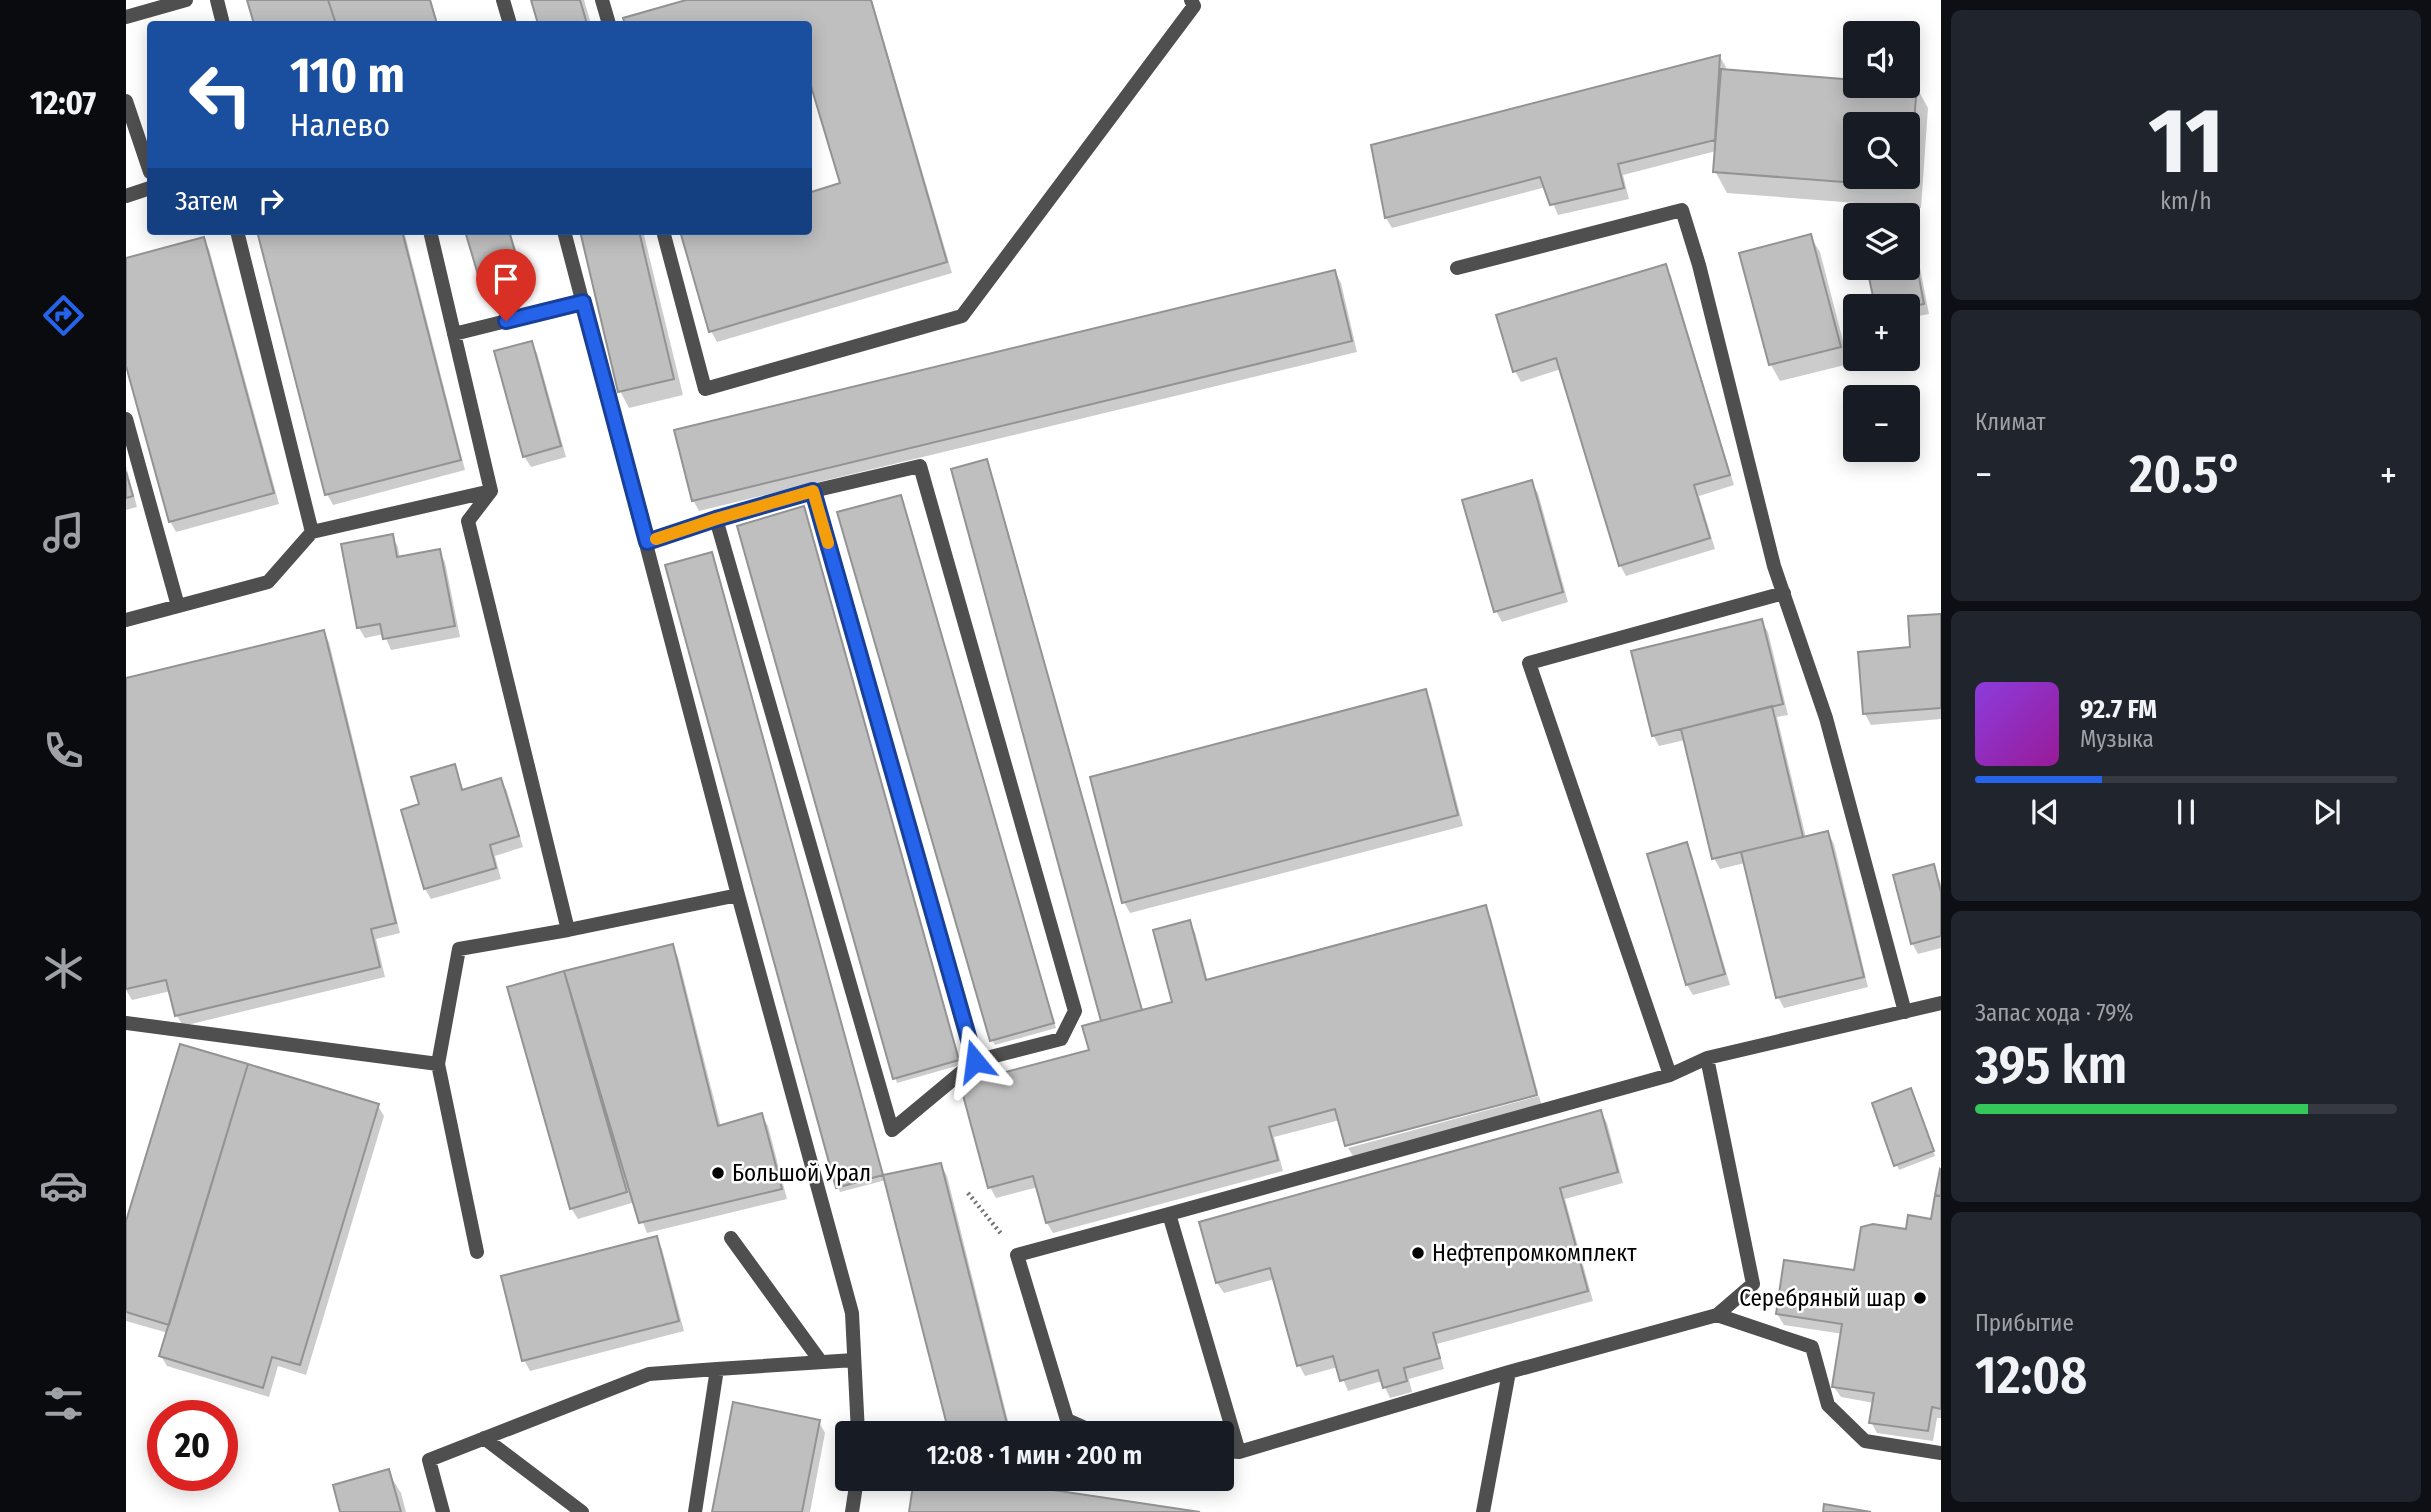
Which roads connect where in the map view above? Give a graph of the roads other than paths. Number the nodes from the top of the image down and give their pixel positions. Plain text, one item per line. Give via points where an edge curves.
1 (186, 0) edge
2 (217, 0) edge
3 (503, 0) edge
4 (602, 0) edge
5 (1198, 2) edge
6 (126, 17) edge
7 (222, 21) edge
8 (509, 21) edge
9 (608, 21) edge
10 (126, 101) edge
11 (147, 163) edge
12 (147, 189) edge
13 (126, 196) edge
14 (238, 235) edge
15 (431, 235) edge
16 (566, 235) edge
17 (664, 235) edge
18 (1457, 268) dead end
19 (583, 302) junction
20 (454, 334) junction
21 (126, 419) edge
22 (491, 491) junction
23 (813, 491) junction
24 (716, 519) junction
25 (312, 531) junction
26 (647, 542) junction
27 (1784, 593) junction
28 (178, 606) junction
29 (126, 621) edge
30 (738, 895) junction
31 (568, 930) junction
32 (1941, 1003) edge
33 (1905, 1012) junction
34 (126, 1024) edge
35 (1707, 1058) junction
36 (975, 1061) junction
37 (438, 1064) junction
38 (1670, 1075) junction
39 (1169, 1214) junction
40 (731, 1238) dead end
41 (477, 1252) dead end
42 (1717, 1315) junction
43 (854, 1360) junction
44 (821, 1362) junction
45 (717, 1368) junction
46 (1509, 1372) junction
47 (857, 1421) edge
48 (1069, 1421) edge
49 (484, 1438) junction
50 (1234, 1452) edge
51 (1239, 1452) junction
52 (1941, 1453) edge
53 (855, 1491) edge
54 (443, 1512) edge
55 (582, 1512) edge
56 (695, 1512) edge
57 (852, 1512) edge
58 (1483, 1512) edge

1 - 6 lane
2 - 7 lane
3 - 8 lane
4 - 9 lane
5 - 17 lane via 962,316 705,389
10 - 11 lane
12 - 13 lane
14 - 25 lane
15 - 20 lane
16 - 19 lane
18 - 27 lane via 1682,210
19 - 20 lane
19 - 26 lane
20 - 22 lane
21 - 28 lane
22 - 25 lane
22 - 31 lane via 468,521
23 - 24 lane
23 - 36 lane
23 - 36 lane via 920,466 973,652 1075,1011 1061,1040
24 - 26 lane
24 - 36 lane via 892,1130
25 - 28 lane via 268,582
26 - 30 lane
27 - 33 lane via 1826,718
27 - 38 lane via 1529,663
28 - 29 lane
30 - 31 lane
30 - 43 lane via 852,1313
31 - 37 lane via 459,949
32 - 33 lane
33 - 35 lane
34 - 37 lane
35 - 38 lane
35 - 42 lane via 1753,1284
37 - 41 lane
38 - 39 lane
39 - 48 lane via 1017,1255
39 - 51 lane
40 - 44 lane
42 - 46 lane
42 - 52 lane via 1812,1347 1828,1405 1865,1441
43 - 44 lane
43 - 47 lane
44 - 45 lane
45 - 49 lane via 649,1374
45 - 56 lane
46 - 51 lane
46 - 58 lane
49 - 54 lane via 429,1460
49 - 55 lane
50 - 51 lane
53 - 57 lane

